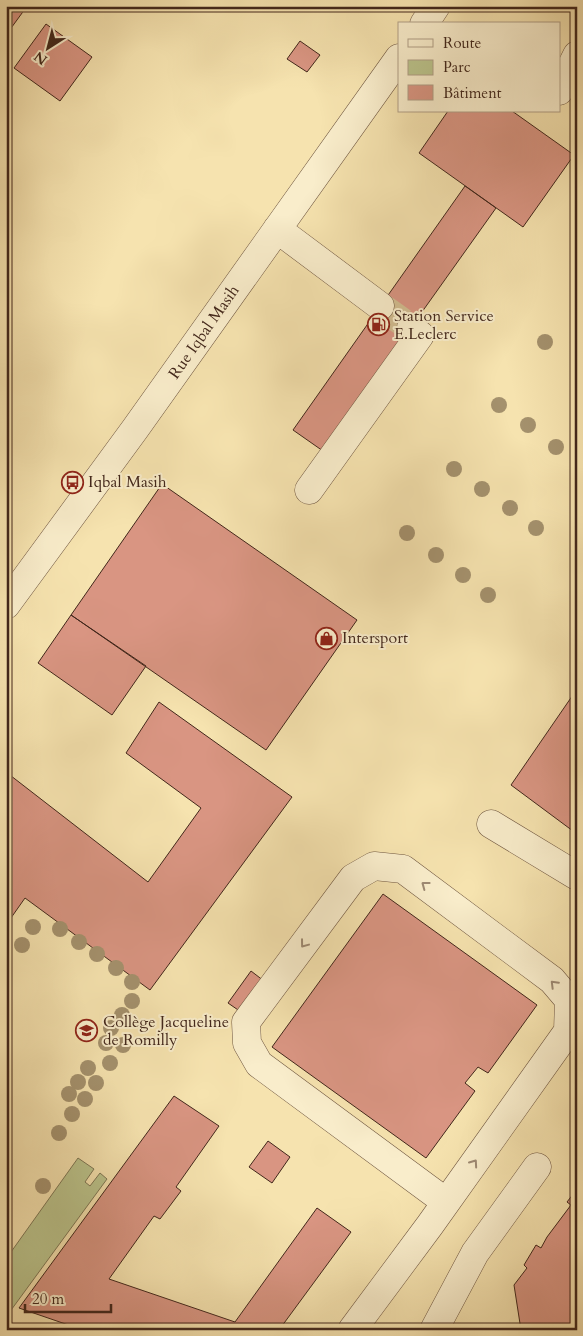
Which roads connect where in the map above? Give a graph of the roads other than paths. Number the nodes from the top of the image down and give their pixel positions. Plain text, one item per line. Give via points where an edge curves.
1 (436, 6) edge
2 (425, 22) edge
3 (577, 56) edge
4 (398, 59) edge
5 (560, 89) edge
6 (276, 229) junction
7 (380, 306) tunnel mouth
8 (410, 328) dead end
9 (309, 490) dead end
10 (6, 605) edge
11 (492, 824) dead end
12 (577, 876) edge
13 (537, 1167) dead end
14 (446, 1202) junction
15 (352, 1330) edge
16 (434, 1330) edge

1 - 2 street
3 - 5 street
4 - 6 street, Rue Iqbal Masih
6 - 7 street
6 - 10 street, Rue Iqbal Masih
8 - 9 street via 420,335
11 - 12 street
13 - 16 street via 476,1253
14 -> 14 street via 568,1030 569,1000 552,980 403,869 374,866 353,878 246,1022 247,1043 259,1064
14 - 15 street

